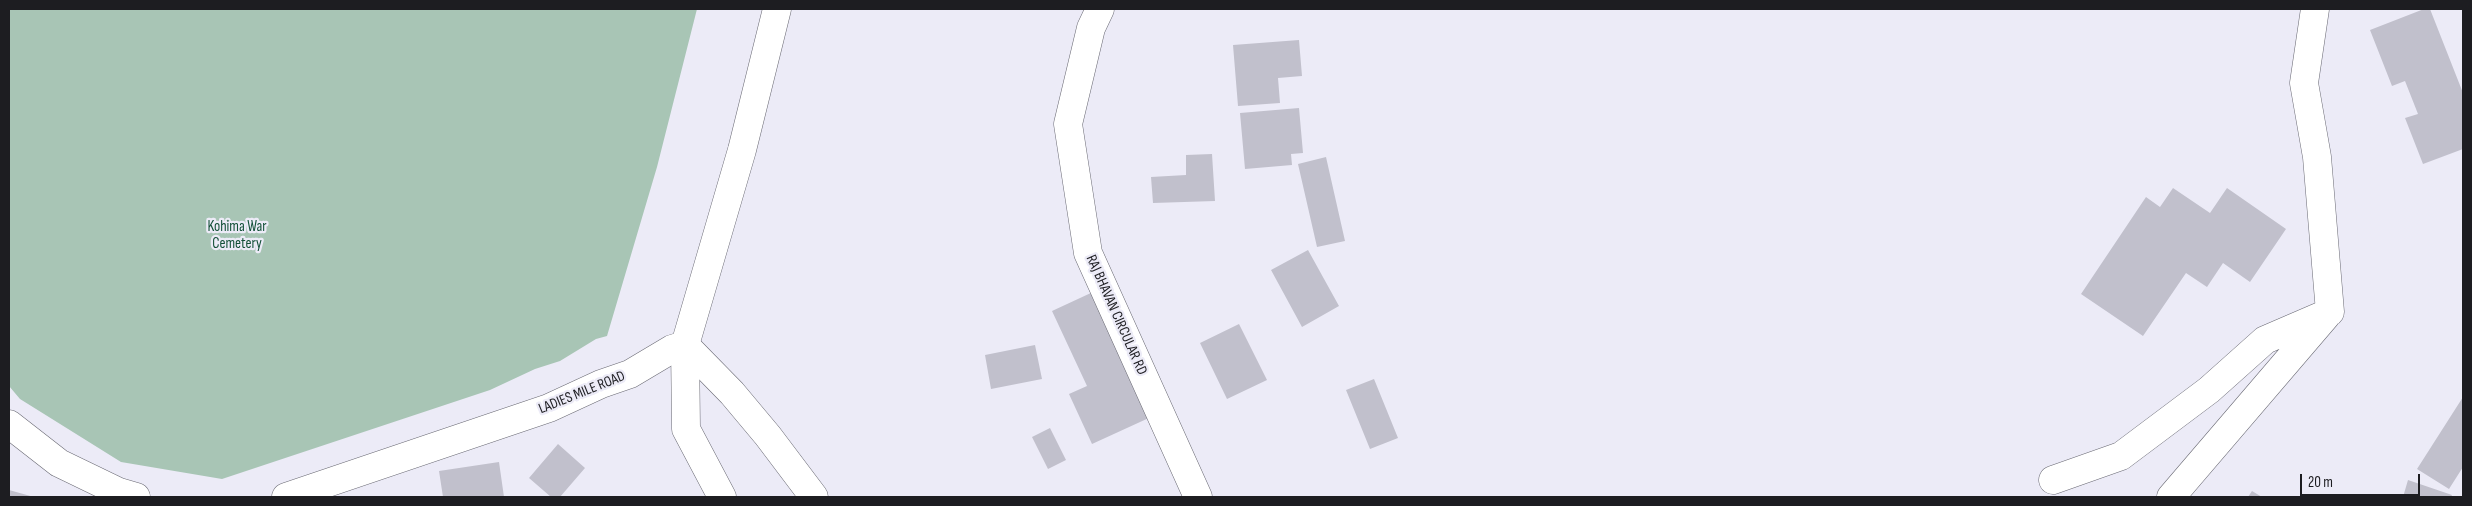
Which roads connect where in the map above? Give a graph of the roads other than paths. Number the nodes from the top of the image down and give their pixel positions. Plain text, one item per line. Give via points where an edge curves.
1 (777, 9) edge
2 (1100, 9) edge
3 (2315, 9) edge
4 (2330, 312) junction
5 (684, 345) junction
6 (9, 424) edge
7 (2053, 480) dead end
8 (136, 497) edge
9 (286, 497) edge
10 (722, 497) edge
11 (814, 497) edge
12 (1198, 497) edge
13 (2170, 497) edge

1 - 5 street via 742,150
2 - 12 street, RAJ BHAVAN CIRCULAR RD via 1091,28 1068,124 1088,253
3 - 4 street via 2304,83 2317,157
4 - 7 street via 2265,340 2209,390 2121,456
4 - 13 street
5 - 9 street, LADIES MILE ROAD via 630,374 549,408
5 - 10 street via 686,429
5 - 11 street via 732,393
6 - 8 street via 59,463

